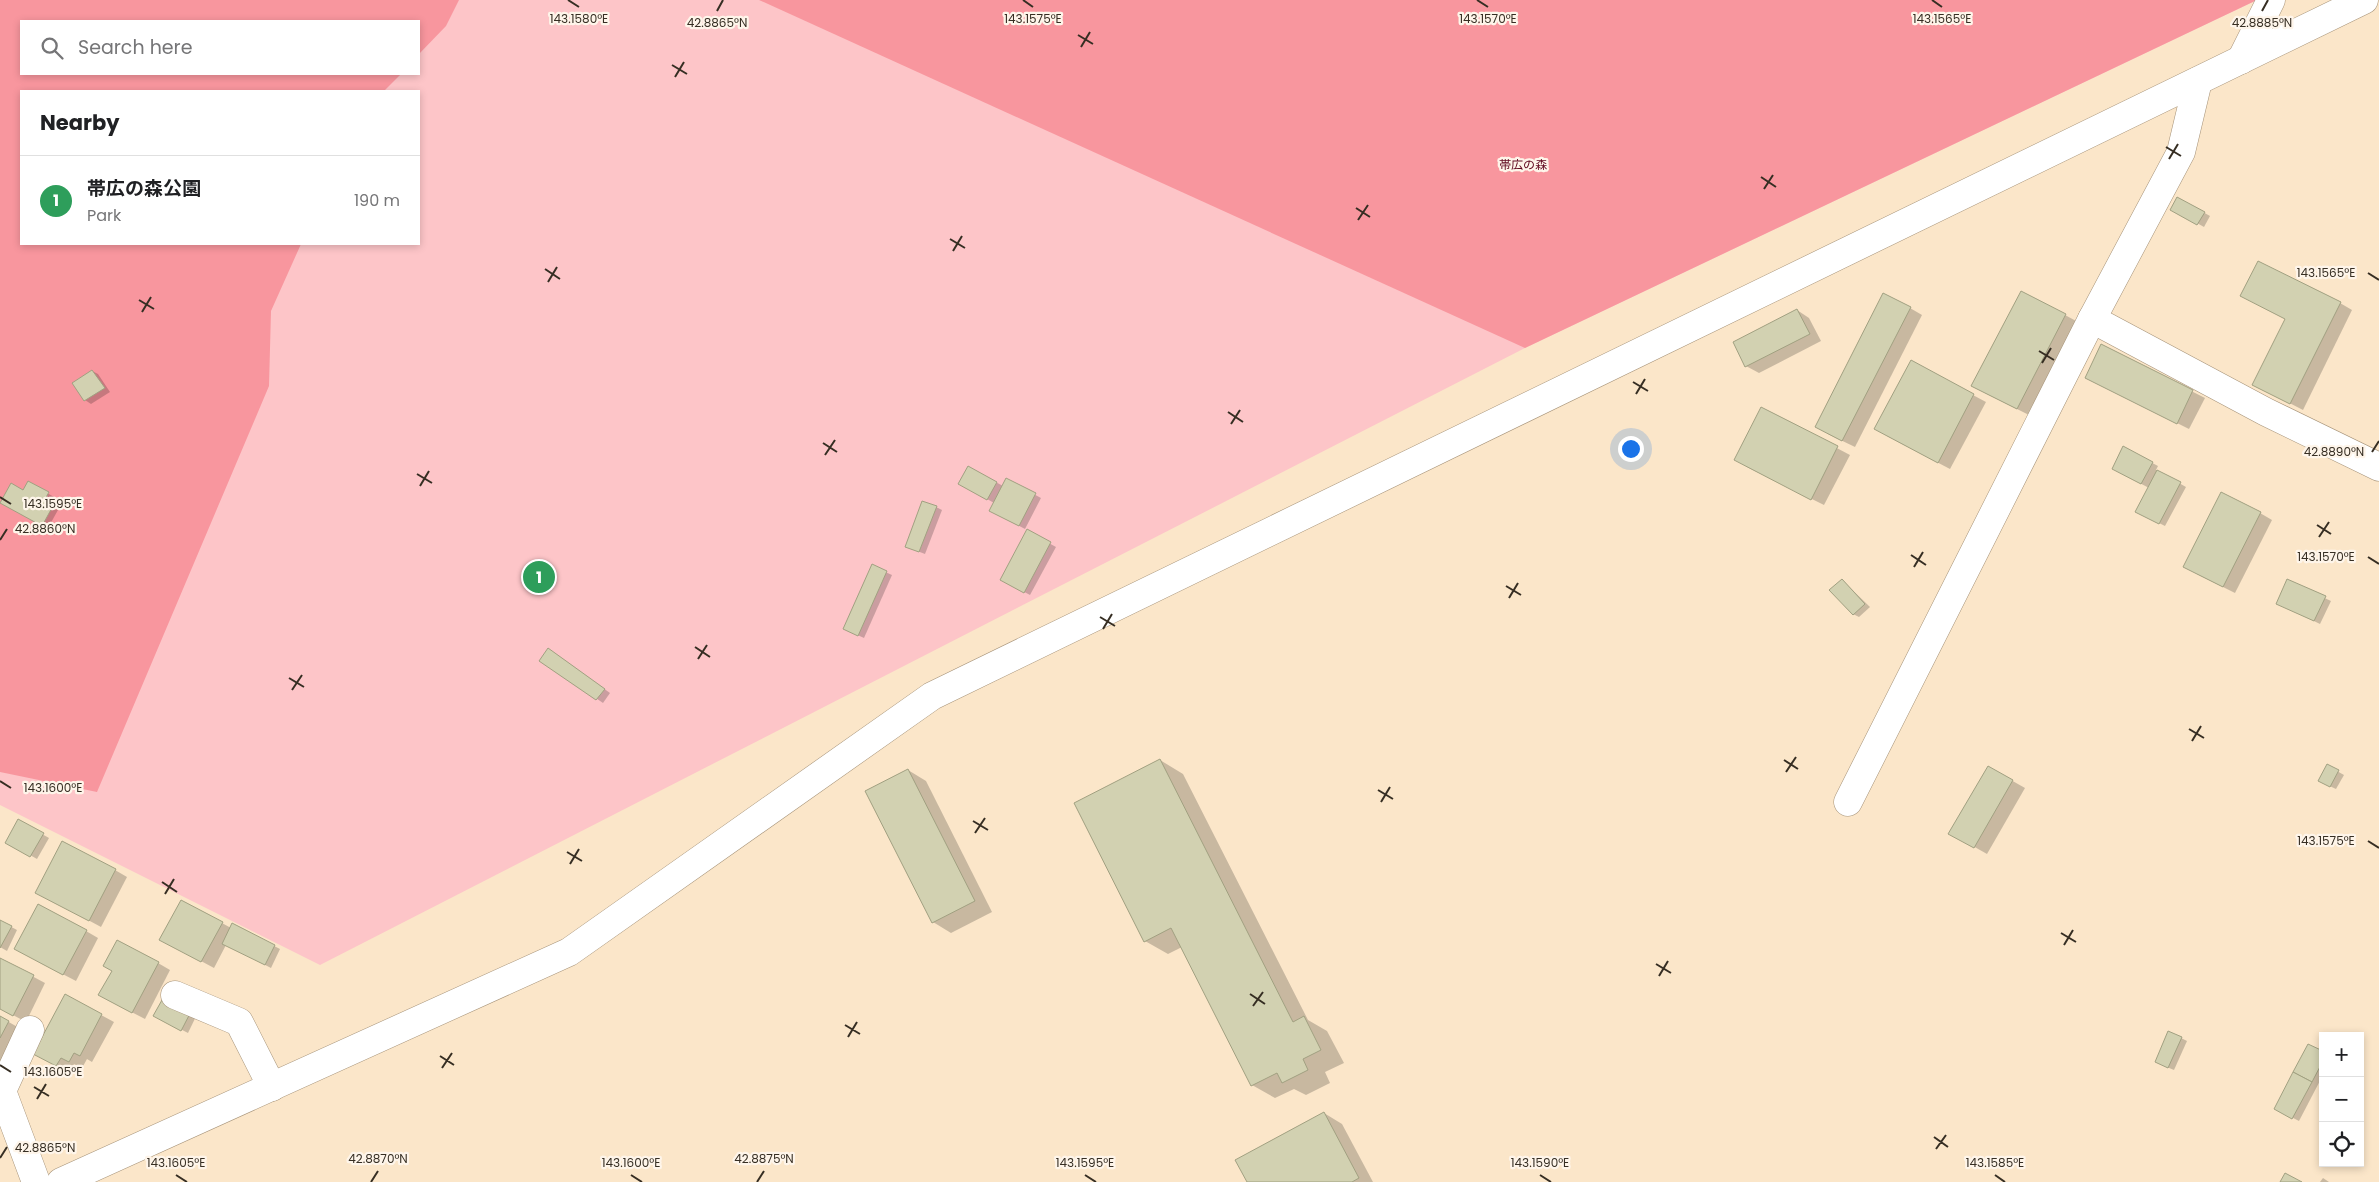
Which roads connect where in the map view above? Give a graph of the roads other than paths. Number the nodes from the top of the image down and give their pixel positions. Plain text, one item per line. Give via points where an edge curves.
1 (2271, 0) edge
2 (2364, 0) edge
3 (2241, 60) junction
4 (2198, 81) junction
5 (2092, 319) junction
6 (2379, 467) edge
7 (1848, 802) dead end
8 (175, 995) dead end
9 (30, 1030) dead end
10 (272, 1087) junction
11 (109, 1172) edge
12 (36, 1182) edge
13 (61, 1182) edge

1 - 3 street
2 - 3 street
3 - 4 street
4 - 5 street via 2181,152
4 - 10 street via 932,696 569,952
5 - 6 street via 2266,412
5 - 7 street
8 - 10 street via 239,1022
9 - 12 street via 2,1091
10 - 11 street
11 - 13 street

